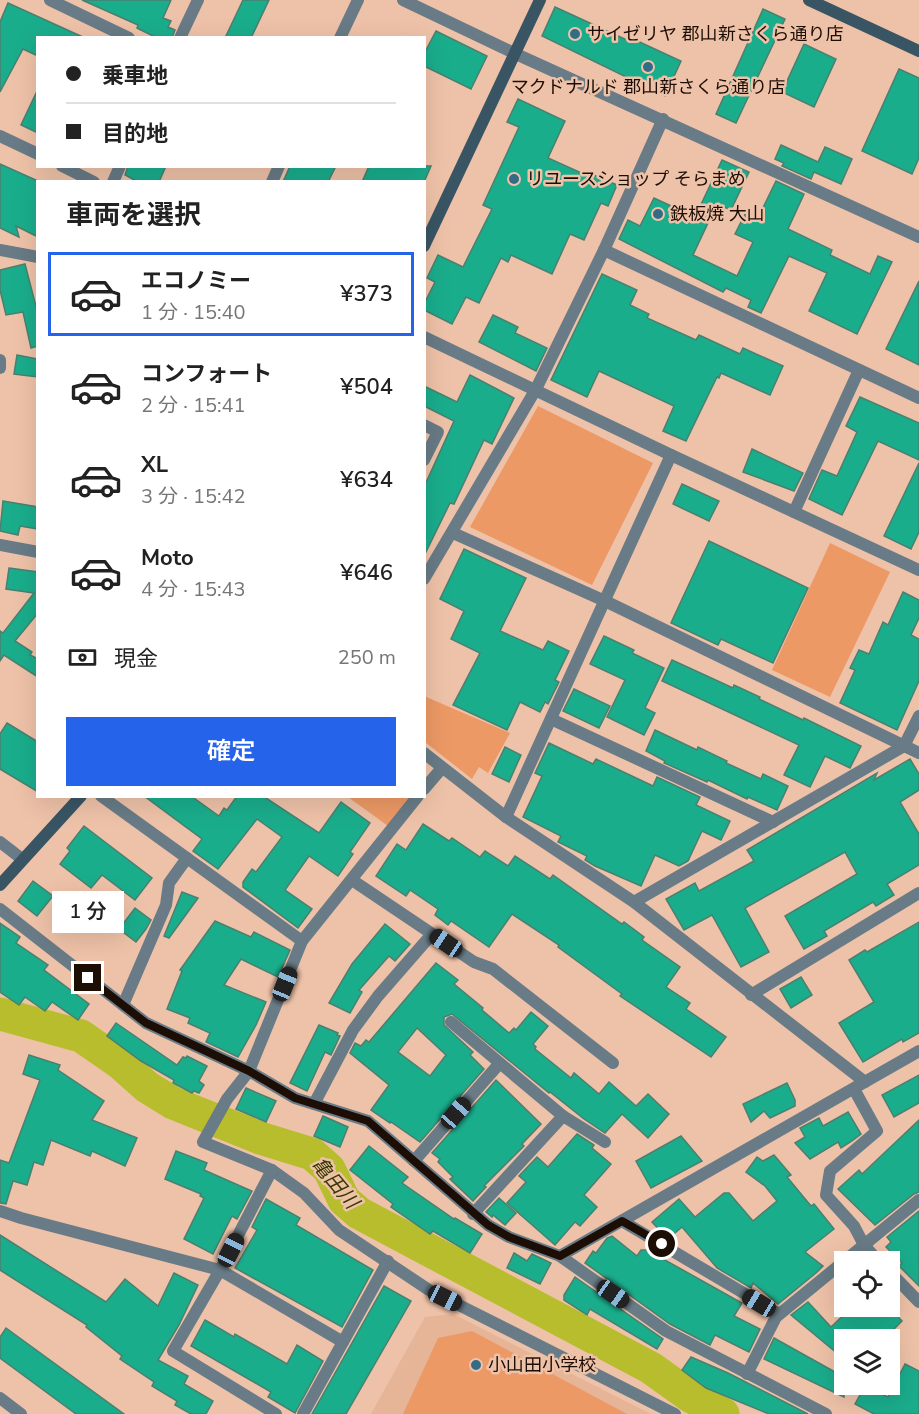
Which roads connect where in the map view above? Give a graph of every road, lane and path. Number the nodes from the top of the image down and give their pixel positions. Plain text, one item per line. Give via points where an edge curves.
1 (50, 0) edge
2 (198, 0) edge
3 (358, 0) edge
4 (403, 0) edge
5 (540, 0) edge
6 (809, 0) edge
7 (125, 36) edge
8 (181, 36) edge
9 (341, 36) edge
10 (919, 51) edge
11 (516, 54) junction
12 (663, 119) junction
13 (0, 136) edge
14 (36, 153) edge
15 (66, 168) edge
16 (90, 180) edge
17 (919, 235) edge
18 (426, 242) edge
19 (0, 250) edge
20 (604, 250) junction
21 (36, 257) edge
22 (426, 338) edge
23 (0, 360) edge
24 (0, 368) edge
25 (858, 370) junction
26 (536, 389) junction
27 (919, 398) edge
28 (426, 426) edge
29 (671, 455) junction
30 (426, 456) edge
31 (794, 512) junction
32 (453, 532) junction
33 (0, 545) edge
34 (36, 552) edge
35 (919, 570) edge
36 (426, 576) edge
37 (605, 601) junction
38 (919, 716) edge
39 (551, 719) junction
40 (904, 746) junction
41 (919, 753) edge
42 (426, 755) edge
43 (442, 768) junction
44 (426, 787) edge
45 (79, 798) edge
46 (104, 798) edge
47 (416, 798) edge
48 (506, 818) junction
49 (773, 822) junction
50 (0, 842) edge
51 (187, 858) junction
52 (22, 859) junction
53 (352, 880) junction
54 (0, 885) edge
55 (919, 893) edge
56 (634, 902) junction
57 (0, 909) edge
58 (432, 934) junction
59 (302, 941) junction
60 (751, 995) junction
61 (123, 1005) junction
62 (451, 1022) dead end
63 (919, 1051) edge
64 (613, 1063) dead end
65 (499, 1064) junction
66 (249, 1071) junction
67 (865, 1082) junction
68 (854, 1089) junction
69 (314, 1104) junction
70 (563, 1116) junction
71 (605, 1142) dead end
72 (414, 1161) junction
73 (272, 1170) junction
74 (919, 1200) edge
75 (0, 1211) edge
76 (474, 1214) junction
77 (622, 1221) junction
78 (864, 1245) junction
79 (869, 1251) edge
80 (560, 1256) junction
81 (388, 1261) junction
82 (220, 1270) junction
83 (900, 1282) edge
84 (919, 1302) edge
85 (779, 1314) junction
86 (343, 1342) junction
87 (747, 1374) junction
88 (0, 1398) edge
89 (21, 1414) edge
90 (276, 1414) edge
91 (303, 1414) edge
92 (675, 1414) edge
93 (826, 1414) edge

1 - 7 street
2 - 8 street
3 - 9 street
4 - 11 street
5 - 11 street
6 - 10 street
11 - 12 street
11 - 18 street
12 - 17 street
12 - 20 street
13 - 14 street
15 - 16 street
19 - 21 street
20 - 25 street
20 - 26 street
22 - 26 street
23 - 24 street
25 - 27 street
25 - 31 street
26 - 29 street
26 - 32 street
28 - 30 street via 438,432
29 - 31 street
29 - 37 street
31 - 35 street
32 - 36 street
32 - 37 street
33 - 34 street
37 - 39 street
37 - 40 street
38 - 40 street
39 - 48 street
39 - 49 street
40 - 41 street
40 - 49 street
42 - 43 street
43 - 44 street
43 - 48 street
45 - 52 street
46 - 51 street
47 - 53 street
48 - 56 street
49 - 56 street
50 - 52 street
51 - 59 street
51 - 61 street via 169,883 166,905
52 - 54 street
53 - 58 street
53 - 59 street
55 - 60 street
56 - 60 street
57 - 61 street
58 - 64 street via 474,962 493,969
58 - 69 street via 353,1030
59 - 66 street
60 - 67 street
61 - 66 street via 146,1023
62 - 65 street
63 - 67 street
65 - 70 street
65 - 72 street
66 - 69 street via 295,1098
66 - 73 street via 220,1109 203,1142
67 - 68 street
68 - 77 street
68 - 78 street via 877,1131 830,1171 826,1195 854,1226
69 - 72 street via 368,1121
70 - 71 street
70 - 76 street
72 - 76 street
73 - 81 street via 304,1193 339,1230
73 - 82 street
74 - 78 street
75 - 82 street
76 - 80 street via 509,1237
77 - 80 street
77 - 85 street
78 - 79 street
78 - 85 street
80 - 87 street via 666,1331
81 - 86 street
81 - 92 street via 429,1290
82 - 86 street
82 - 90 street via 173,1351
83 - 84 street
85 - 87 street
86 - 91 street
87 - 93 street
88 - 89 street

